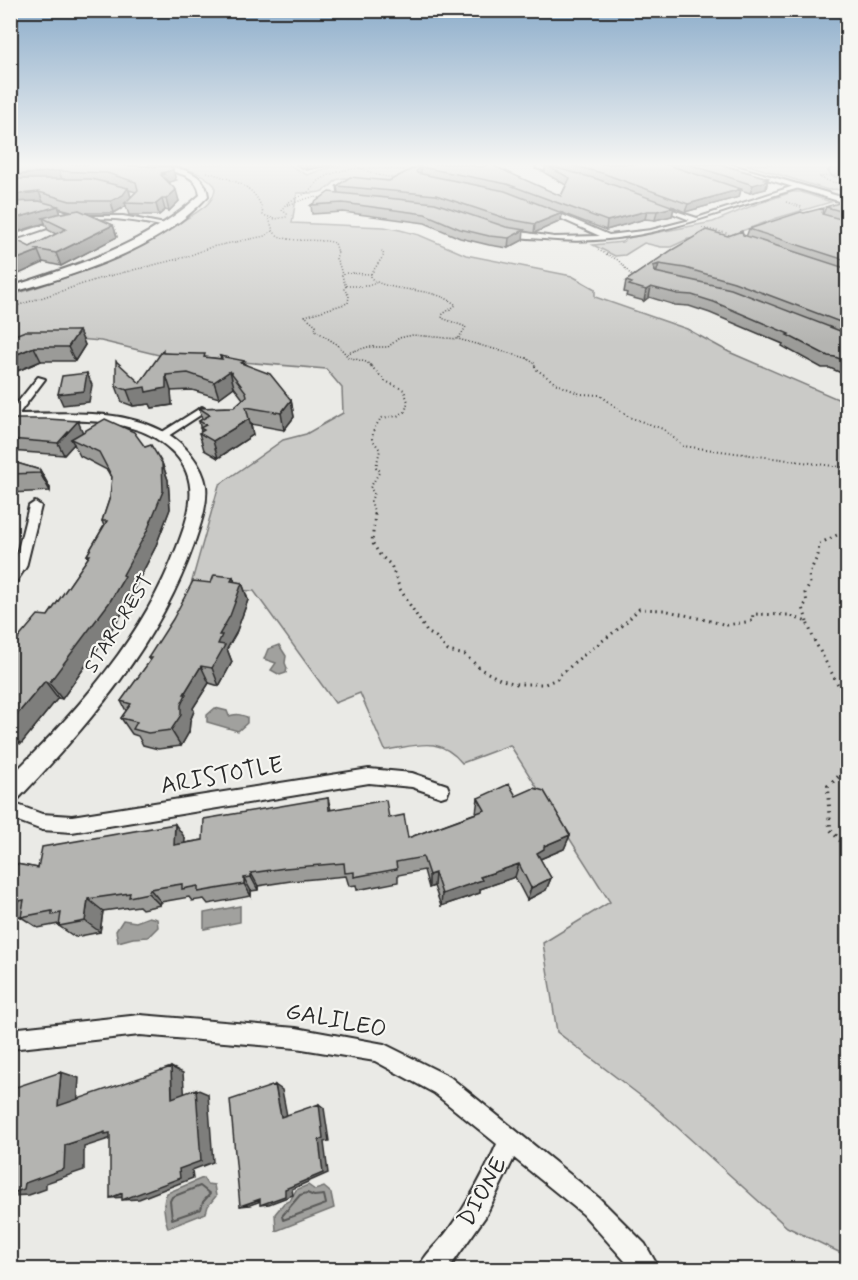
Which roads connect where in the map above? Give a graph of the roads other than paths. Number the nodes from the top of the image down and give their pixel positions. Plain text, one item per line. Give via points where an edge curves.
1 (58, 224) edge
2 (159, 224) edge
3 (577, 224) edge
4 (678, 224) edge
5 (167, 225) joint
6 (496, 228) edge
7 (21, 236) junction
8 (607, 237) junction
9 (10, 238) edge
10 (31, 239) dead end
11 (10, 290) edge
12 (41, 379) dead end
13 (202, 410) edge
14 (11, 418) edge
15 (161, 435) junction
16 (35, 506) dead end
17 (10, 582) edge
18 (441, 790) dead end
19 (10, 792) edge
20 (10, 810) edge
21 (10, 1039) edge
22 (510, 1140) junction
23 (430, 1269) edge
24 (648, 1269) edge

1 - 7 street
2 - 5 street
3 - 8 street
4 - 8 street
5 - 11 street via 133,246
6 - 8 street via 550,240
7 - 9 street
7 - 10 street
12 - 14 street
13 - 15 street
14 - 15 street, STARCREST via 91,418 124,422
15 - 19 street, STARCREST via 183,455 196,474 199,502 184,554 161,605 124,663 70,732
16 - 17 street via 20,567
18 - 20 street, ARISTOTLE via 412,780 369,776 72,824 42,822
21 - 22 street, GALILEO via 140,1025 296,1038 377,1051 442,1084
22 - 23 street, DIONE via 489,1190 447,1252
22 - 24 street, GALILEO via 591,1206

